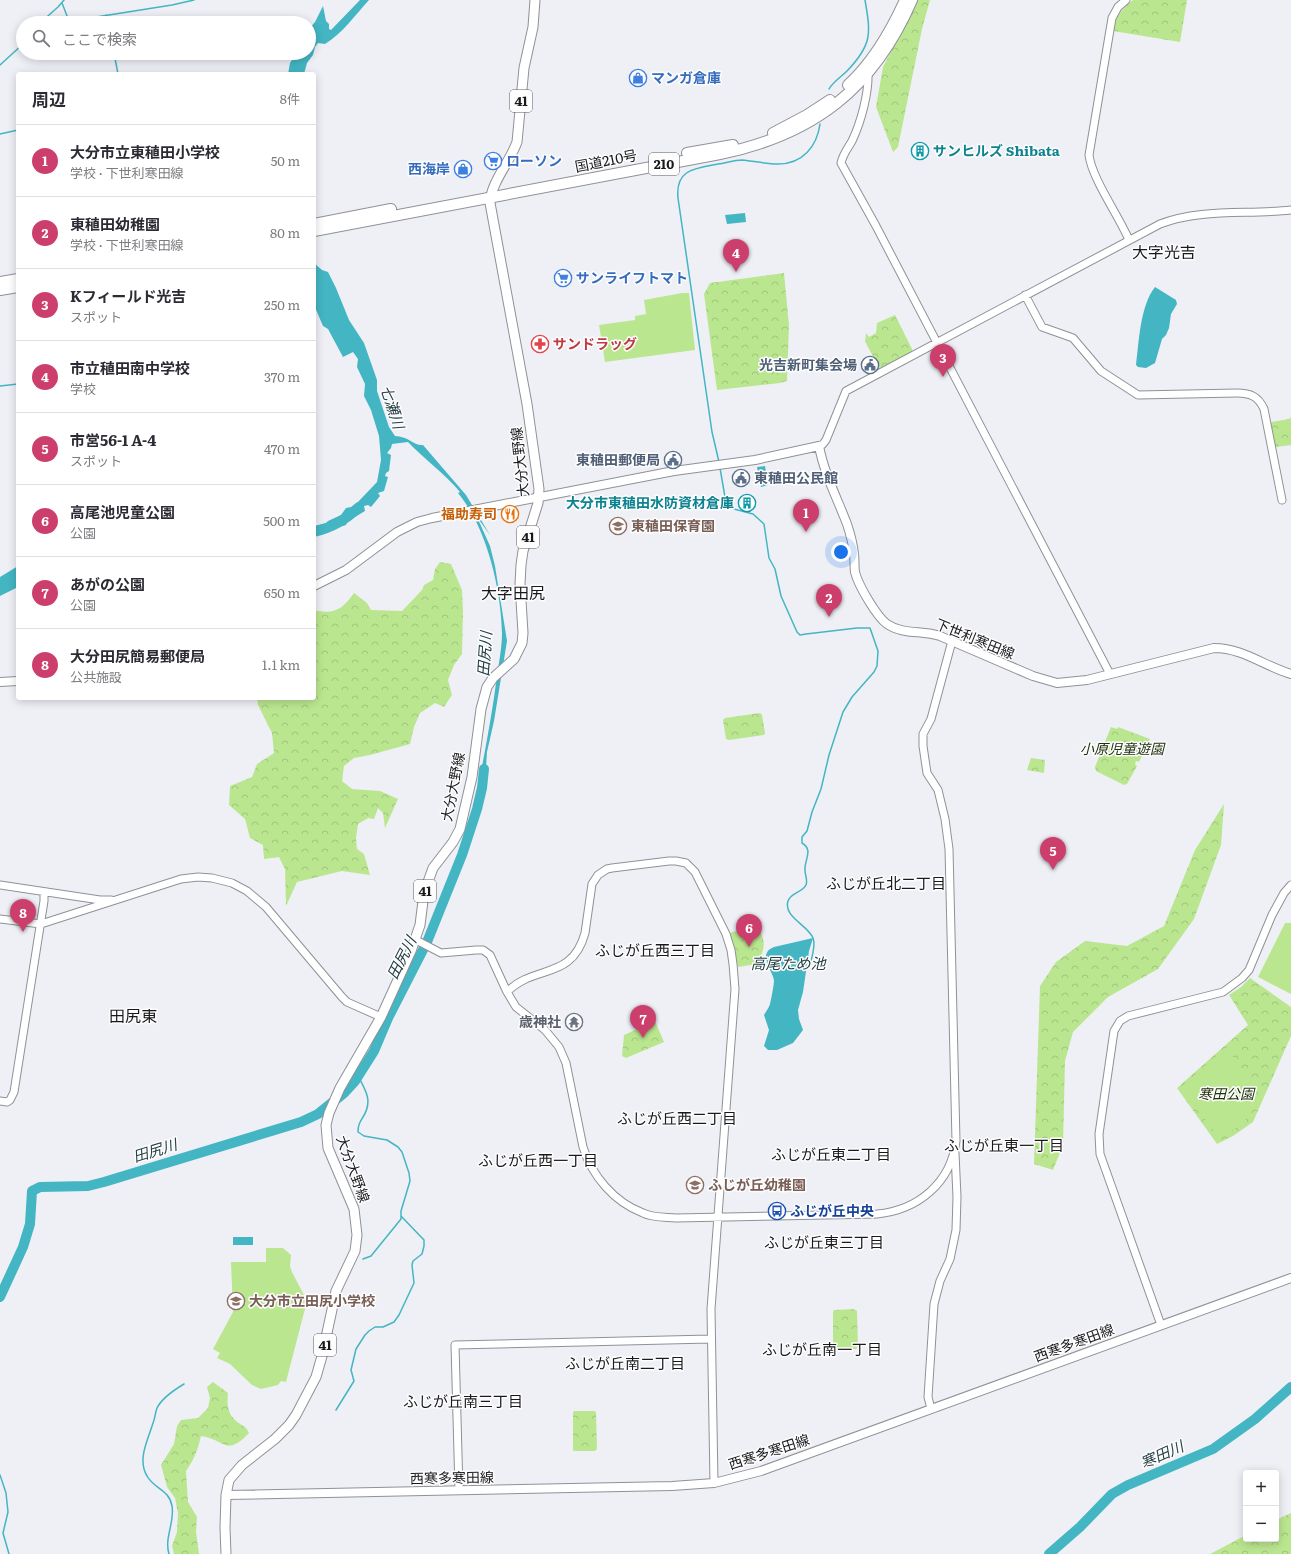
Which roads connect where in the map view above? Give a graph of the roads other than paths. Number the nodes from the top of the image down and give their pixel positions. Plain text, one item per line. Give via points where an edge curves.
1 (535, 0) edge
2 (905, 0) edge
3 (912, 0) edge
4 (1126, 0) edge
5 (867, 69) junction
6 (491, 193) junction
7 (1291, 210) edge
8 (353, 220) junction
9 (316, 224) edge
10 (316, 230) edge
11 (1129, 240) junction
12 (16, 279) edge
13 (0, 282) edge
14 (16, 287) edge
15 (0, 290) edge
16 (1025, 295) junction
17 (937, 342) junction
18 (819, 446) junction
19 (539, 497) junction
20 (1282, 500) dead end
21 (316, 585) edge
22 (952, 641) junction
23 (1110, 674) junction
24 (1291, 674) edge
25 (16, 681) edge
26 (0, 682) edge
27 (0, 885) edge
28 (1291, 885) edge
29 (44, 892) junction
30 (118, 900) junction
31 (0, 919) edge
32 (41, 924) junction
33 (418, 941) junction
34 (507, 992) junction
35 (381, 1017) junction
36 (0, 1102) edge
37 (954, 1151) junction
38 (718, 1216) junction
39 (1291, 1278) edge
40 (1161, 1325) junction
41 (710, 1339) junction
42 (931, 1409) junction
43 (714, 1483) junction
44 (459, 1490) junction
45 (226, 1496) junction
46 (226, 1554) edge

1 - 6 main road, 41 via 533,27 524,68 517,142
2 - 5 highway, 国道210号 / 210
3 - 5 highway, 国道210号 / 210 via 895,36
4 - 11 street via 1118,7 1112,18 1089,155 1099,183
5 - 6 highway, 国道210号 / 210 via 818,108 782,129 758,139
5 - 6 highway, 国道210号 / 210 via 847,95 823,114 790,133 765,143 720,154
5 - 17 street via 868,88 864,106 853,139 841,163
6 - 8 highway, 国道210号 / 210
6 - 19 main road, 大分大野線 / 41 via 490,207 531,429
7 - 11 street via 1186,217 1160,224
8 - 9 highway, 国道210号 / 210
8 - 10 highway, 国道210号 / 210
11 - 16 street
12 - 13 highway
14 - 15 highway
16 - 17 street
16 - 20 street via 1042,327 1073,338 1101,371 1138,396 1246,393 1256,398 1266,415
17 - 18 street via 846,391 826,440
17 - 23 street
18 - 19 main road via 756,460 674,471
18 - 22 main road, 下世利寒田線 via 850,534 856,575 878,615 899,630 934,634
19 - 21 main road via 432,518 407,526 346,570
19 - 33 main road, 大分大野線 / 41 via 521,565 522,643 517,654 487,686 482,704 472,777 460,829 430,873 424,892
22 - 23 main road, 下世利寒田線 via 1049,681 1065,683
22 - 37 street via 930,719 923,734 923,746 927,773 938,790 949,849 956,1128
23 - 24 main road, 下世利寒田線 via 1214,648 1239,652
25 - 26 main road
27 - 29 street
28 - 40 street via 1272,915 1249,970 1230,988 1223,992 1128,1016 1120,1021 1114,1031 1099,1134 1100,1154
29 - 30 street
29 - 32 street
30 - 32 street
30 - 35 street via 193,877 212,878 235,884 262,903 347,1002
31 - 32 street
32 - 36 street via 14,1092 10,1100
33 - 34 street via 444,953 476,950 487,952
33 - 35 main road, 大分大野線 / 41
34 - 38 street via 516,1007 545,1030 559,1047 566,1063 587,1160 603,1184 622,1202 643,1214 676,1218
34 - 38 street via 520,981 562,966 575,955 585,933 592,884 602,872 612,868 676,860 692,868 726,934 735,980
35 - 45 main road, 大分大野線 / 41 via 333,1102 326,1125 328,1148 354,1208 357,1235 355,1251 336,1292 322,1356 309,1391 289,1425 242,1465 229,1480
37 - 38 street via 948,1168 934,1188 914,1203 898,1210 877,1214
37 - 42 street via 957,1190 956,1230 952,1251 934,1304 928,1396
38 - 41 street
39 - 40 main road, 西寒多寒田線
40 - 42 main road, 西寒多寒田線
41 - 43 street
41 - 44 street via 455,1345
42 - 43 main road, 西寒多寒田線 via 762,1471
43 - 44 main road, 西寒多寒田線
44 - 45 main road, 西寒多寒田線
45 - 46 main road, 大分大野線 / 41

